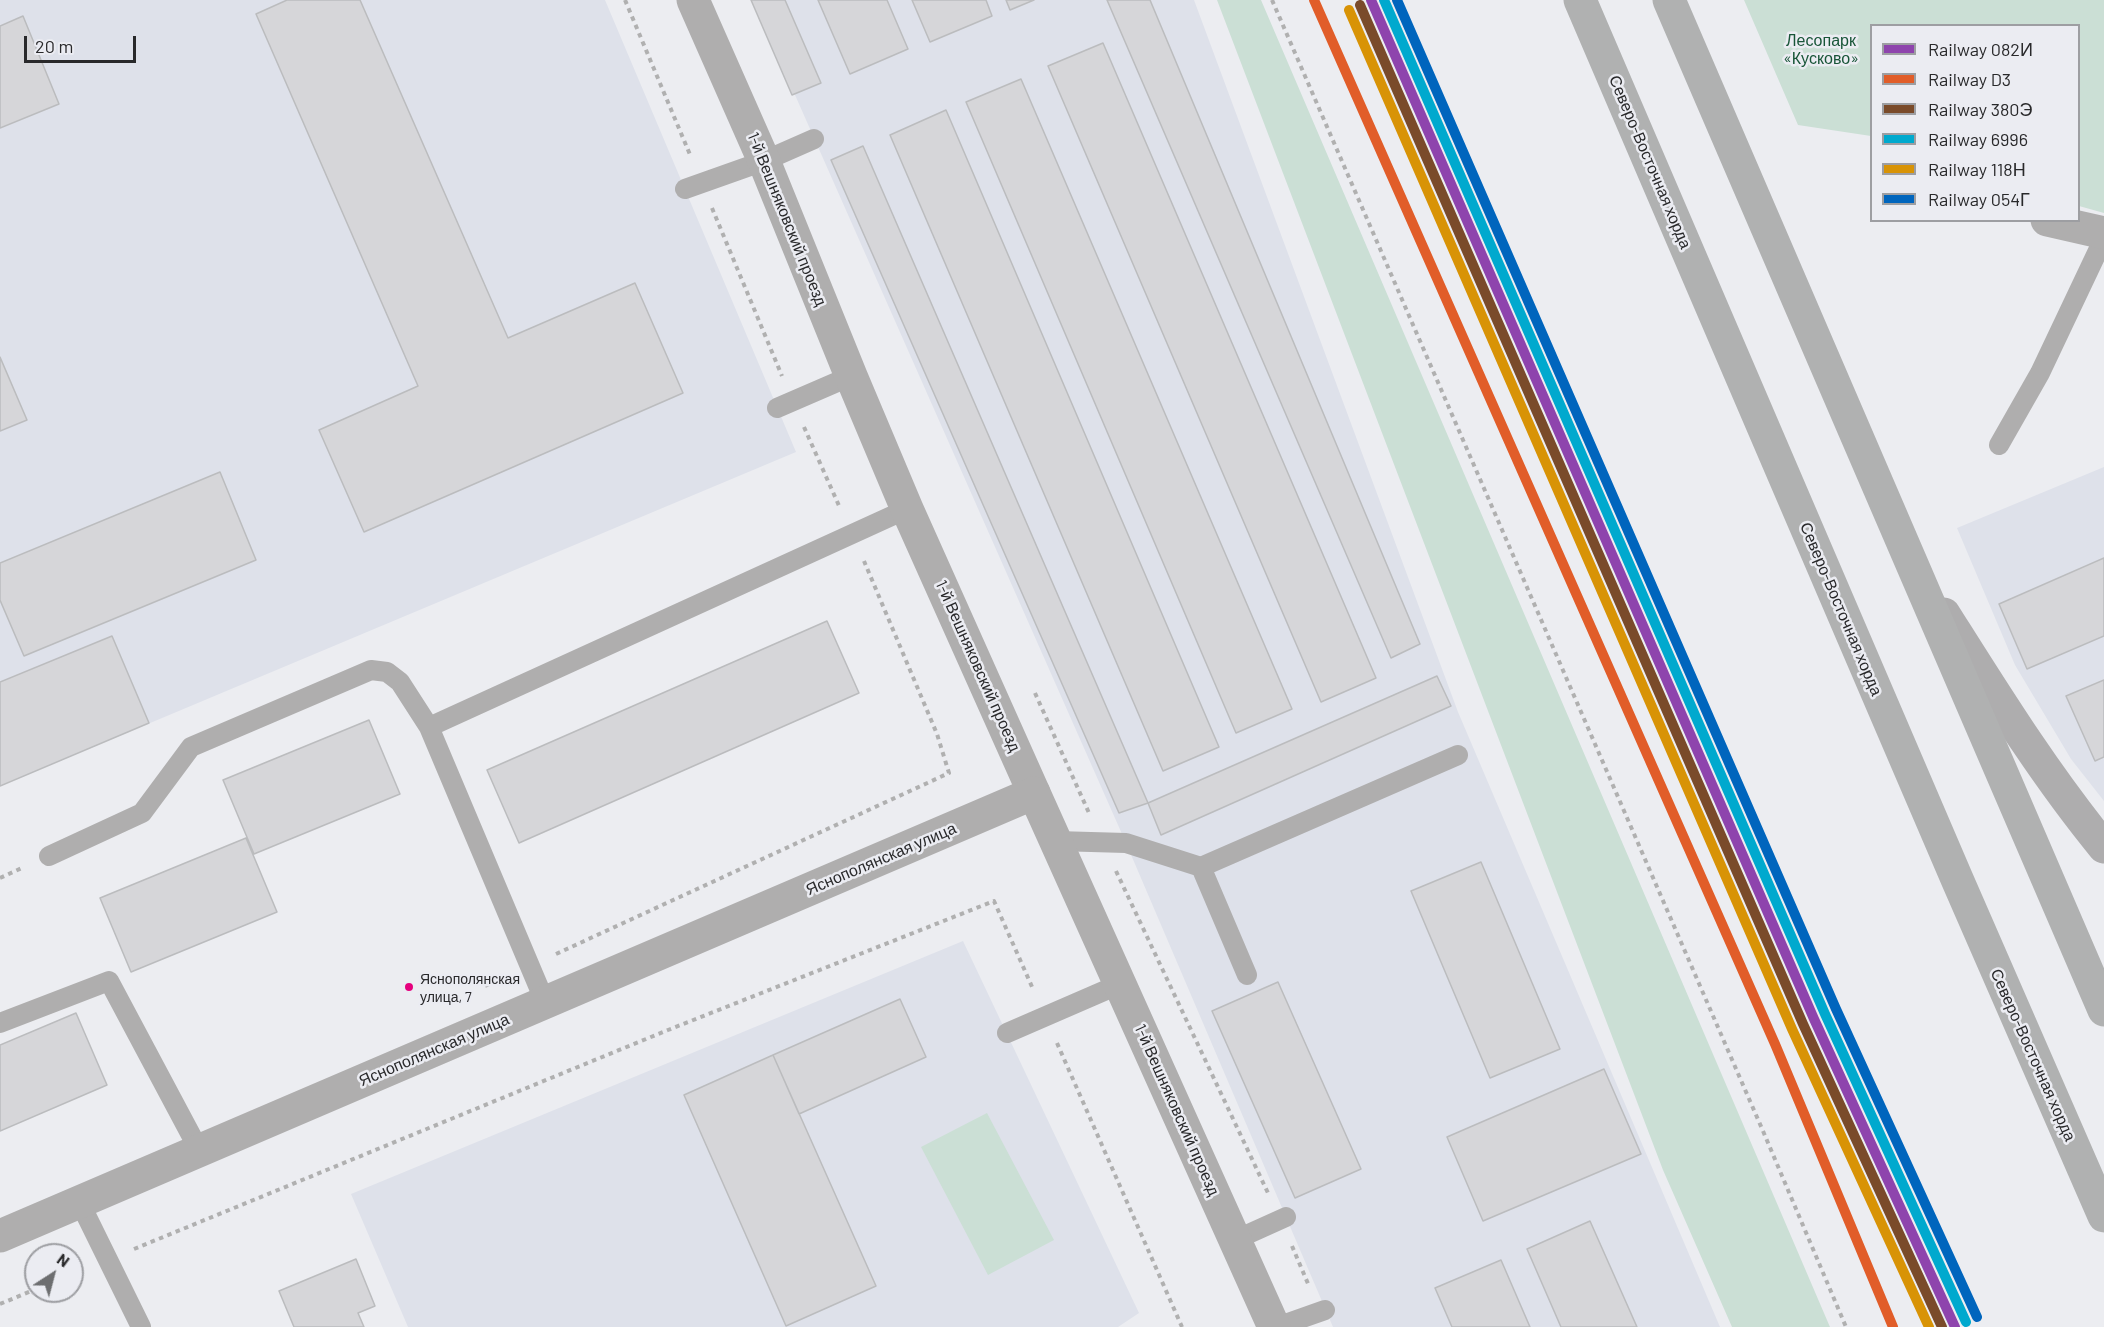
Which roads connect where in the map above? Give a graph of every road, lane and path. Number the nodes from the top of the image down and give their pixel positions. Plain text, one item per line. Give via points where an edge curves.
1 (626, 0) edge
2 (693, 0) edge
3 (1272, 0) edge
4 (1580, 0) edge
5 (1669, 0) edge
6 (814, 139) dead end
7 (764, 161) junction
8 (693, 186) junction
9 (2055, 222) edge
10 (2104, 233) edge
11 (2104, 238) edge
12 (851, 376) junction
13 (785, 405) junction
14 (1999, 445) dead end
15 (907, 508) junction
16 (852, 534) junction
17 (1912, 563) junction
18 (1035, 693) dead end
19 (429, 727) junction
20 (1458, 755) dead end
21 (1034, 793) junction
22 (1056, 841) junction
23 (1102, 841) junction
24 (2104, 847) edge
25 (49, 856) dead end
26 (1201, 867) junction
27 (529, 966) junction
28 (1247, 975) dead end
29 (1120, 984) junction
30 (475, 990) dead end
31 (545, 1002) junction
32 (2104, 1010) edge
33 (1045, 1017) junction
34 (0, 1023) edge
35 (1006, 1033) dead end
36 (199, 1150) junction
37 (80, 1203) junction
38 (2104, 1216) edge
39 (1283, 1219) junction
40 (0, 1236) edge
41 (1235, 1240) junction
42 (107, 1260) junction
43 (84, 1270) edge
44 (24, 1294) edge
45 (0, 1304) edge
46 (1323, 1311) joint
47 (141, 1327) edge
48 (1182, 1327) edge
49 (1276, 1327) edge
50 (1846, 1327) edge

1 - 8 path
2 - 7 street, 1-й Вешняковский проезд
3 - 50 path
4 - 38 main road, Северо-Восточная хорда
5 - 17 main road
6 - 7 lane
7 - 8 lane
7 - 12 street, 1-й Вешняковский проезд
8 - 13 path
9 - 10 street
11 - 14 lane via 2040,373
12 - 13 lane
12 - 15 street, 1-й Вешняковский проезд
13 - 16 path
15 - 16 lane
15 - 21 street, 1-й Вешняковский проезд
16 - 19 lane
16 - 27 path via 937,734 949,773
17 - 24 main road via 1997,698
17 - 32 main road
18 - 23 path
19 - 25 lane via 400,682 387,672 371,670 190,747 142,813
19 - 27 lane
20 - 26 lane
21 - 22 street, 1-й Вешняковский проезд
21 - 31 street, Яснополянская улица
22 - 23 lane
22 - 29 street, 1-й Вешняковский проезд
23 - 26 lane via 1126,843
23 - 39 path
26 - 28 lane
27 - 30 path
27 - 31 lane
29 - 33 lane
29 - 41 street, 1-й Вешняковский проезд
31 - 36 street, Яснополянская улица
33 - 35 lane
33 - 42 path via 994,901
33 - 48 path
34 - 36 lane via 109,981
36 - 37 street, Яснополянская улица
37 - 40 street, Яснополянская улица
37 - 42 lane
39 - 41 lane
39 - 46 path
41 - 49 street, 1-й Вешняковский проезд
42 - 43 path
42 - 47 lane
44 - 45 path
46 - 49 lane

